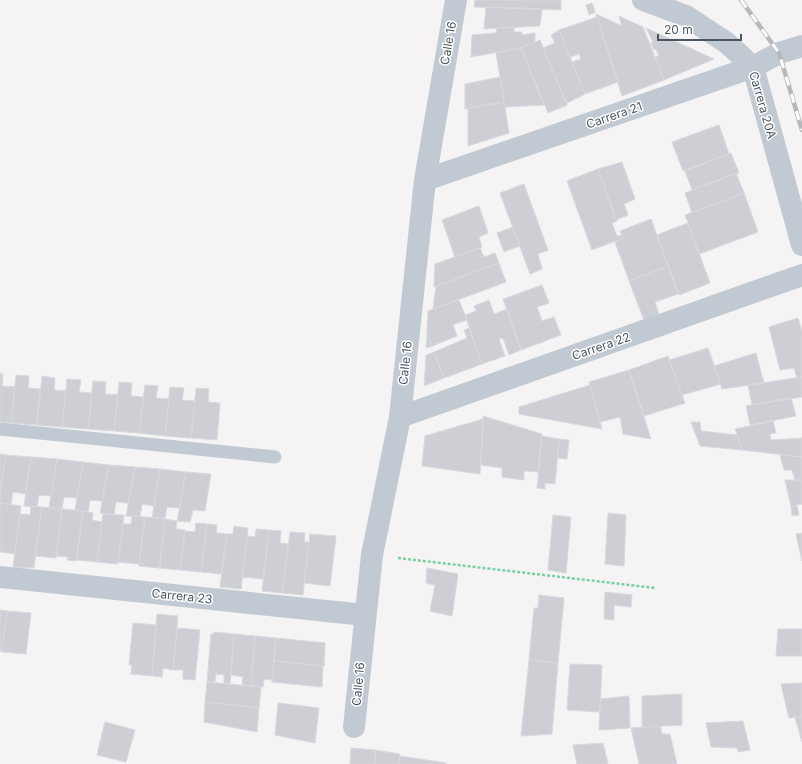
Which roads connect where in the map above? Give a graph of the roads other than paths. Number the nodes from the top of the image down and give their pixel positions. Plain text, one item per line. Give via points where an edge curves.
1 (456, 0) edge
2 (642, 0) edge
3 (802, 46) edge
4 (753, 67) junction
5 (425, 180) junction
6 (802, 245) edge
7 (802, 275) edge
8 (400, 417) junction
9 (0, 429) edge
10 (276, 457) dead end
11 (0, 577) edge
12 (365, 615) junction
13 (354, 727) dead end

1 - 5 street, Calle 16
2 - 4 street, Carrera 20A via 686,16 727,43
3 - 4 street, Carrera 21 via 779,53
4 - 5 street, Carrera 21
4 - 6 street, Carrera 20A
5 - 8 street, Calle 16
7 - 8 street, Carrera 22
8 - 12 street, Calle 16 via 372,555
9 - 10 lane
11 - 12 street, Carrera 23
12 - 13 street, Calle 16

